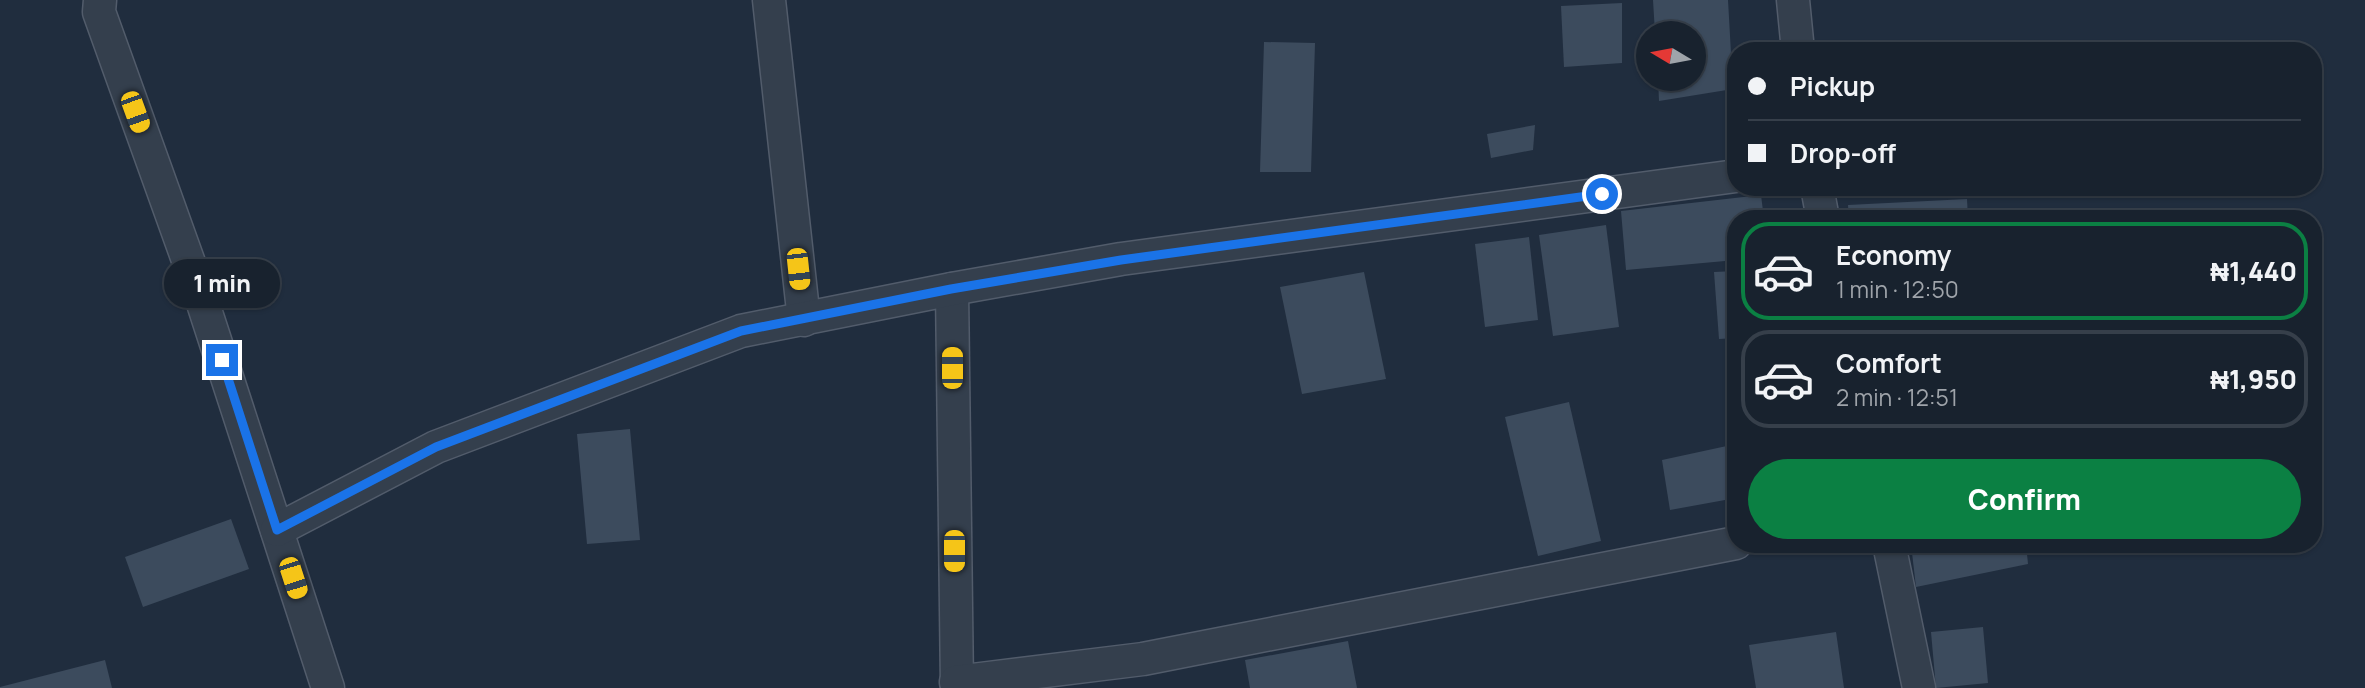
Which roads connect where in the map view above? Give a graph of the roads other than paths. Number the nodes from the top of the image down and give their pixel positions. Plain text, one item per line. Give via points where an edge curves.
1 (100, 0) edge
2 (769, 0) edge
3 (1793, 0) edge
4 (1797, 42) edge
5 (1727, 177) edge
6 (951, 289) junction
7 (804, 320) junction
8 (277, 530) junction
9 (1727, 545) edge
10 (1891, 553) edge
11 (956, 685) edge
12 (328, 688) edge
13 (1919, 688) edge

1 - 8 street via 99,12 198,288
2 - 7 street
3 - 4 street
5 - 6 street via 1121,260
6 - 7 street
6 - 11 street
7 - 8 street via 741,331 436,447
8 - 12 street
9 - 11 street via 1143,659
10 - 13 street

